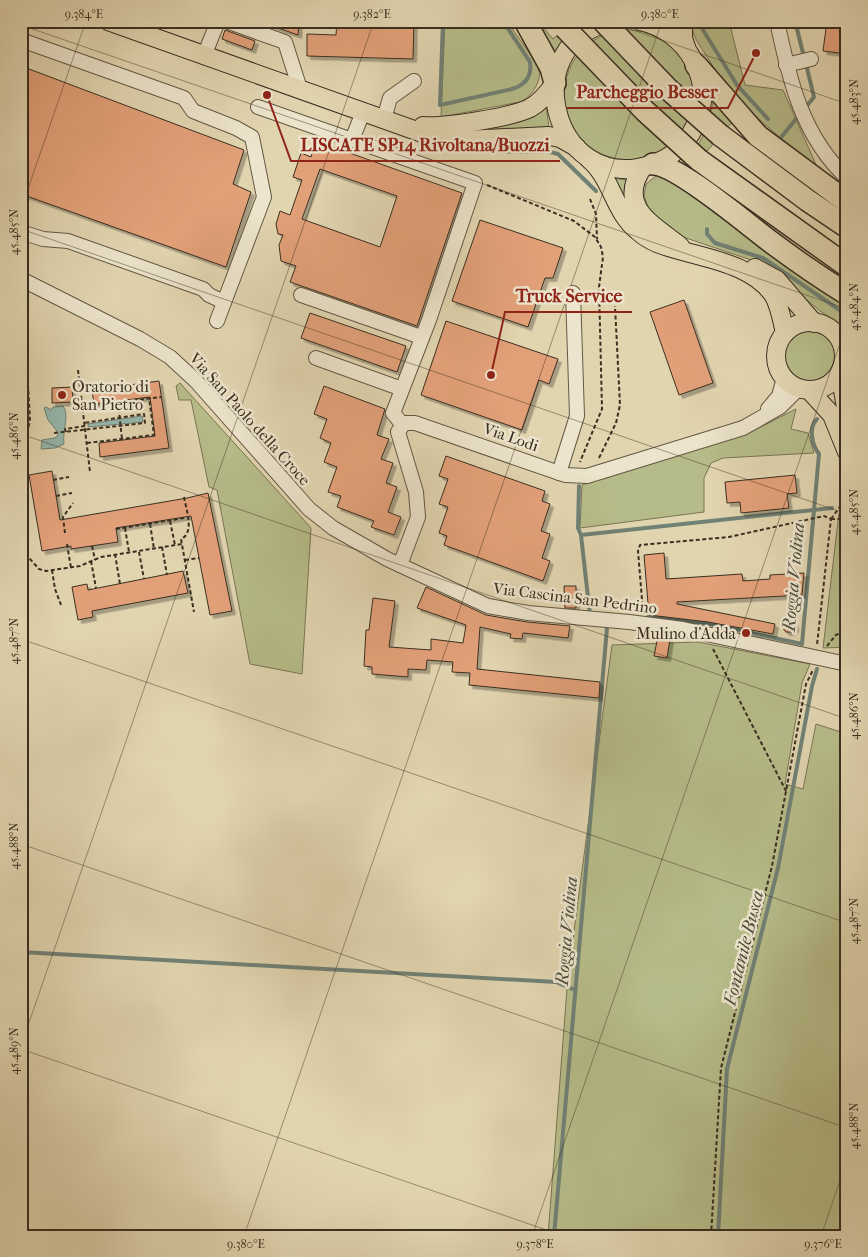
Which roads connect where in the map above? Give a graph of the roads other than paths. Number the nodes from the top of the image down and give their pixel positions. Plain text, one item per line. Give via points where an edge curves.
1 (108, 21) edge
2 (218, 21) edge
3 (226, 21) edge
4 (526, 21) edge
5 (603, 21) edge
6 (616, 21) edge
7 (641, 21) edge
8 (683, 21) edge
9 (777, 21) edge
10 (562, 25) edge
11 (21, 40) edge
12 (204, 56) junction
13 (692, 58) junction
14 (811, 59) dead end
15 (786, 65) junction
16 (414, 81) dead end
17 (555, 83) junction
18 (300, 89) junction
19 (258, 107) dead end
20 (363, 112) junction
21 (389, 121) junction
22 (352, 140) junction
23 (579, 150) junction
24 (648, 166) junction
25 (847, 178) edge
26 (847, 202) edge
27 (847, 227) edge
28 (21, 232) edge
29 (690, 253) junction
30 (724, 263) junction
31 (847, 266) edge
32 (26, 282) edge
33 (573, 293) dead end
34 (847, 294) edge
35 (301, 295) dead end
36 (224, 302) junction
37 (217, 321) dead end
38 (814, 322) junction
39 (785, 333) junction
40 (842, 336) edge
41 (421, 337) junction
42 (316, 358) dead end
43 (843, 364) edge
44 (784, 378) junction
45 (402, 389) junction
46 (804, 389) junction
47 (847, 414) edge
48 (402, 424) junction
49 (751, 424) junction
50 (847, 452) edge
51 (560, 472) junction
52 (317, 517) joint
53 (400, 565) junction
54 (842, 664) edge

1 - 12 main road
2 - 12 street
3 - 18 street via 285,42
4 - 17 highway
5 - 27 highway, bridge via 668,89 720,135
6 - 17 main road via 594,28 574,44 562,61
7 - 13 main road via 665,30
8 - 13 main road via 683,36
9 - 15 street
10 - 31 highway, bridge via 645,111 699,160
11 - 36 street via 184,98 193,111 252,137 264,197
12 - 18 main road
13 - 24 main road via 702,95 696,124 680,147
13 - 26 highway via 758,136
14 - 15 street
15 - 25 street via 804,120 826,155
16 - 21 street via 390,98
17 - 21 main road via 539,102 519,112 451,126 430,127
17 - 23 main road via 557,117
18 - 20 main road
19 - 22 street
20 - 21 main road
20 - 22 street
21 - 23 main road via 449,139 549,136 560,138
22 - 41 street via 475,183
23 - 24 main road via 613,167
23 - 29 main road via 597,166 618,207 637,231 653,241
24 - 29 main road via 633,190 635,204 653,225
24 - 34 highway via 662,166 692,183
28 - 36 street via 43,239 68,241 195,286
29 - 30 main road
30 - 38 main road via 750,266 772,277
30 - 39 main road via 754,277 770,292 778,304
32 - 52 street, Via San Paolo della Croce via 170,357 196,381
33 - 51 street via 578,416
35 - 41 street
36 - 37 street
38 - 39 main road via 798,324
38 - 40 main road
39 - 44 main road via 776,354 777,366
40 - 43 main road
41 - 45 street
42 - 45 street
43 - 46 main road via 828,385
43 - 47 main road
44 - 46 main road
44 - 49 street, Via Lodi via 778,398
45 - 48 street via 393,413
46 - 49 street, Via Lodi
46 - 50 main road via 832,415
48 - 51 street, Via Lodi via 415,423
48 - 53 street via 398,432 416,492 418,517
49 - 51 street, Via Lodi via 590,476
52 - 53 street, Via Cascina San Pedrino
53 - 54 street, Via Cascina San Pedrino via 494,608 644,624 816,652

